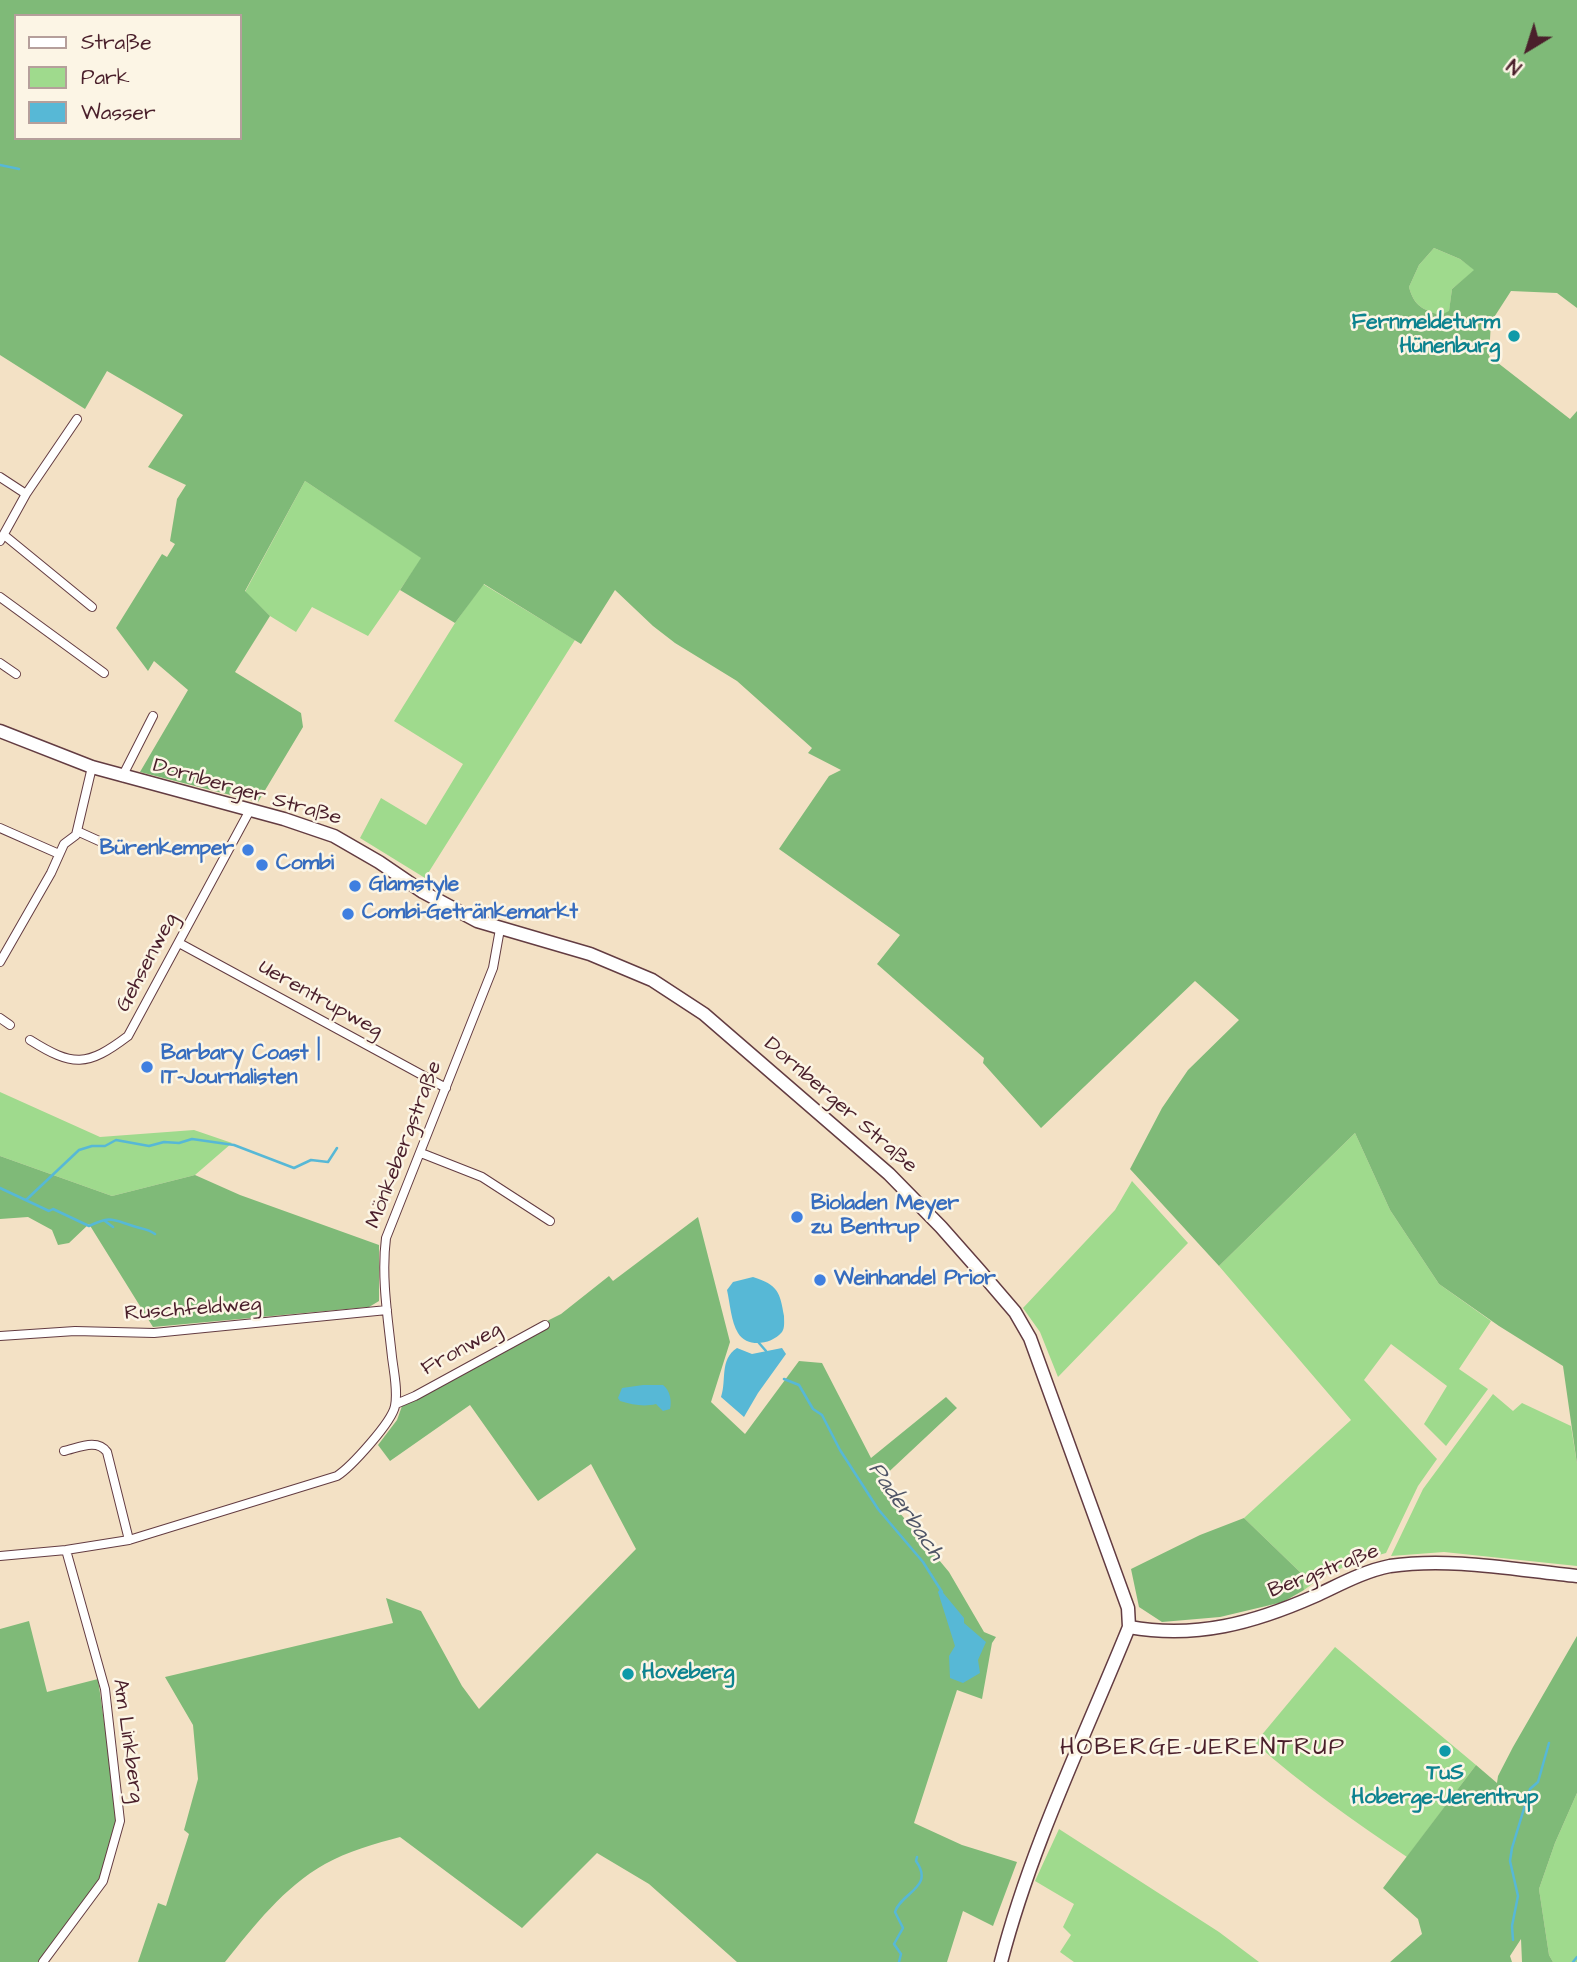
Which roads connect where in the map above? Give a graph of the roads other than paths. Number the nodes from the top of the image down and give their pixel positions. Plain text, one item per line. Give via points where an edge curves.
1 (77, 419) dead end
2 (0, 477) edge
3 (26, 494) junction
4 (2, 538) edge
5 (0, 597) edge
6 (92, 607) dead end
7 (0, 663) edge
8 (104, 673) dead end
9 (16, 674) dead end
10 (153, 716) dead end
11 (0, 731) edge
12 (92, 767) junction
13 (122, 777) junction
14 (250, 810) junction
15 (0, 828) edge
16 (77, 831) junction
17 (108, 845) dead end
18 (59, 854) junction
19 (500, 929) junction
20 (179, 943) junction
21 (0, 962) edge
22 (0, 1018) edge
23 (10, 1025) dead end
24 (30, 1040) dead end
25 (446, 1088) junction
26 (421, 1153) junction
27 (550, 1221) dead end
28 (387, 1310) junction
29 (545, 1325) dead end
30 (0, 1336) edge
31 (396, 1404) junction
32 (64, 1451) dead end
33 (129, 1540) junction
34 (66, 1550) junction
35 (0, 1556) edge
36 (1577, 1576) edge
37 (1129, 1627) junction
38 (43, 1962) edge
39 (1001, 1962) edge

1 - 3 street
2 - 3 street
3 - 4 street
4 - 6 street
5 - 8 street
7 - 9 street
10 - 13 street, Dornberger Straße
11 - 12 main road, Dornberger Straße
12 - 13 main road, Dornberger Straße
12 - 16 street
13 - 14 main road, Dornberger Straße
14 - 19 main road, Dornberger Straße via 341,839 434,898
14 - 20 street, Gehsenweg
15 - 18 street
16 - 17 street
16 - 18 street
18 - 21 street
19 - 25 street, Mönkebergstraße via 493,968
19 - 37 main road, Dornberger Straße via 625,967 683,999 819,1112 942,1227 1014,1312 1030,1338 1128,1608
20 - 24 street, Gehsenweg via 136,1024 109,1051 75,1061 60,1058
20 - 25 street, Uerentrupweg
22 - 23 street
25 - 26 street, Mönkebergstraße
26 - 27 street via 482,1177
26 - 28 street, Mönkebergstraße via 386,1238
28 - 30 street, Ruschfeldweg via 175,1332
28 - 31 street, Mönkebergstraße
29 - 31 street, Fronweg
31 - 33 street via 393,1414 349,1468 337,1476
32 - 33 street via 96,1444 107,1452
33 - 34 street
34 - 35 street
34 - 38 street, Am Linkberg via 105,1689 120,1821 103,1881
36 - 37 main road, Bergstraße via 1451,1563 1388,1567 1232,1625 1177,1633
37 - 39 main road via 1034,1856

